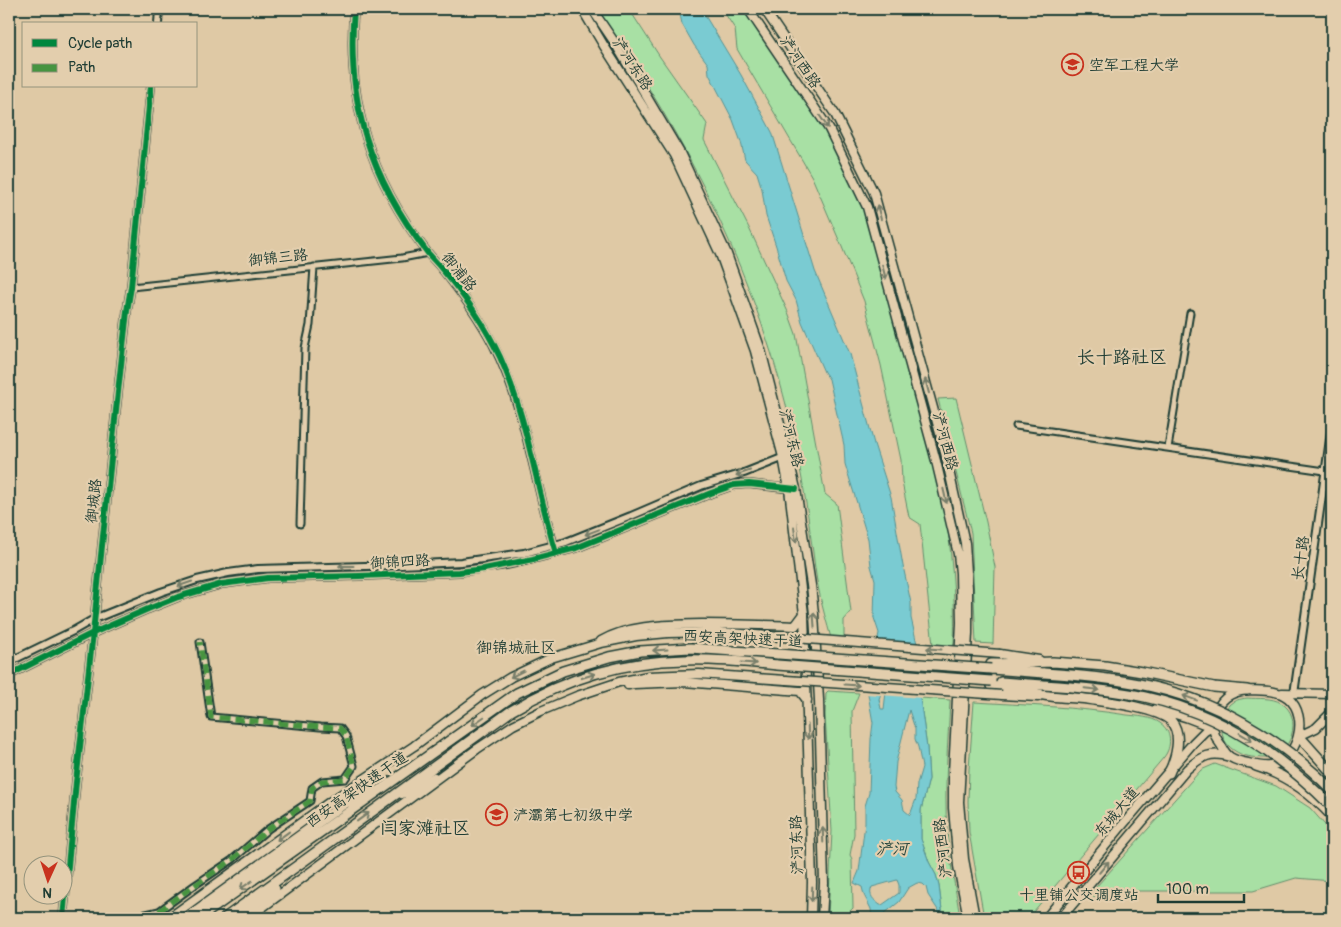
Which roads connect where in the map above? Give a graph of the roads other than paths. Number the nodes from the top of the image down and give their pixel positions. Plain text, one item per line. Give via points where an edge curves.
1 (159, 9) edge
2 (354, 9) edge
3 (582, 9) edge
4 (592, 9) edge
5 (748, 9) edge
6 (764, 9) edge
7 (158, 22) edge
8 (151, 88) edge
9 (428, 253) junction
10 (314, 267) junction
11 (131, 287) junction
12 (1190, 314) dead end
13 (1332, 425) edge
14 (1016, 426) dead end
15 (1168, 448) junction
16 (786, 456) junction
17 (1325, 471) junction
18 (793, 489) junction
19 (300, 524) dead end
20 (554, 546) junction
21 (556, 553) junction
22 (804, 614) junction
23 (94, 620) junction
24 (93, 633) junction
25 (200, 642) dead end
26 (594, 645) junction
27 (9, 662) edge
28 (1053, 662) junction
29 (991, 666) junction
30 (9, 675) edge
31 (991, 684) junction
32 (1247, 690) junction
33 (1273, 692) junction
34 (1294, 694) junction
35 (1332, 694) edge
36 (577, 696) junction
37 (1054, 696) junction
38 (807, 700) junction
39 (1093, 700) junction
40 (1332, 712) edge
41 (1213, 727) junction
42 (1299, 736) junction
43 (1231, 758) junction
44 (1256, 766) junction
45 (453, 768) junction
46 (1169, 772) junction
47 (1332, 774) edge
48 (385, 787) junction
49 (1332, 790) edge
50 (382, 804) junction
51 (1332, 806) edge
52 (1332, 816) edge
53 (341, 833) junction
54 (63, 918) edge
55 (129, 918) edge
56 (168, 918) edge
57 (186, 918) edge
58 (199, 918) edge
59 (224, 918) edge
60 (235, 918) edge
61 (248, 918) edge
62 (811, 918) edge
63 (822, 918) edge
64 (968, 918) edge
65 (975, 918) edge
66 (1046, 918) edge
67 (1061, 918) edge

1 - 7 street
2 - 9 street, 御浦路 via 352,72 365,137 393,203
3 - 16 main road, 浐河东路 via 674,155 720,254 755,350
4 - 16 main road, 浐河东路 via 680,153 727,254 761,350
5 -> 64 main road, 浐河西路 via 829,129 867,207 936,461 960,572 952,808
65 -> 6 main road, 浐河西路 via 964,859 959,802 968,633 966,552 944,448 874,194 836,114
8 - 11 street, 御城路
9 - 10 street, 御锦三路
9 - 20 street, 御浦路 via 469,304 500,359 521,417
10 - 11 street, 御锦三路
10 - 19 street via 305,348
11 - 23 street, 御城路
12 - 15 street
13 - 17 street, 长十路
14 - 15 street
15 - 17 street
16 - 18 main road, 浐河东路
16 -> 20 street, 御锦四路 via 700,486
17 - 34 street, 长十路
18 - 21 street, 御锦四路 via 734,485 603,538
18 -> 22 main road, 浐河东路
63 -> 18 main road, 浐河东路 via 819,700 811,585
20 - 21 street, 御浦路
20 -> 23 street, 御锦四路 via 461,562 258,569 228,573 161,592
21 - 24 street, 御锦四路 via 459,572 268,578 222,584 178,597
22 - 26 main road via 795,626 658,625 612,634
22 - 38 main road, 浐河东路
23 - 24 street, 御城路
23 - 27 street, 御锦四路
24 - 30 street, 御锦四路
24 - 54 street, 御城路
25 - 55 street via 211,718 340,728 346,736 354,766 345,779 322,781 312,788 310,800 159,911
28 -> 26 main road, bridge via 1000,654 716,632 636,636
26 -> 56 main road via 551,658 489,691
28 - 29 highway
28 - 32 highway via 1123,669 1214,687
29 -> 48 highway, 西安高架快速干道, bridge via 943,667 690,648 640,651 609,657 563,671 518,693
49 -> 29 highway, 西安高架快速干道, bridge via 1270,738 1208,704 1139,684
31 - 37 highway
50 -> 31 highway, 西安高架快速干道, bridge via 511,711 537,696 577,679 622,667 669,660 716,660
31 -> 51 highway, 西安高架快速干道, bridge via 1100,690 1169,703 1232,728 1300,776
32 - 33 main road
32 - 41 main road via 1223,699
33 - 34 main road
33 - 42 main road via 1288,698 1294,705 1299,720
34 - 35 main road
36 -> 37 main road, bridge via 648,676 699,674 1002,696
36 - 38 main road via 634,684 684,682 800,691
36 - 45 main road via 513,725
37 - 39 highway
38 -> 62 main road, 浐河东路
39 - 41 highway via 1156,708
39 - 46 highway via 1154,712 1171,722 1177,744
40 - 42 main road via 1316,728
41 - 43 main road via 1217,739
41 - 46 main road, 东城大道 via 1205,731
42 - 44 main road via 1282,760 1269,766
42 - 47 highway
43 - 44 main road
67 -> 43 main road, 东城大道 via 1187,769 1206,756 1216,754
44 - 52 highway via 1293,782
45 - 50 main road
45 - 61 main road
46 - 66 main road, 东城大道
48 - 57 highway via 345,803
48 -> 58 highway, 西安高架快速干道
53 -> 50 highway, 西安高架快速干道
53 - 59 highway, 西安高架快速干道
53 - 60 highway via 330,849

